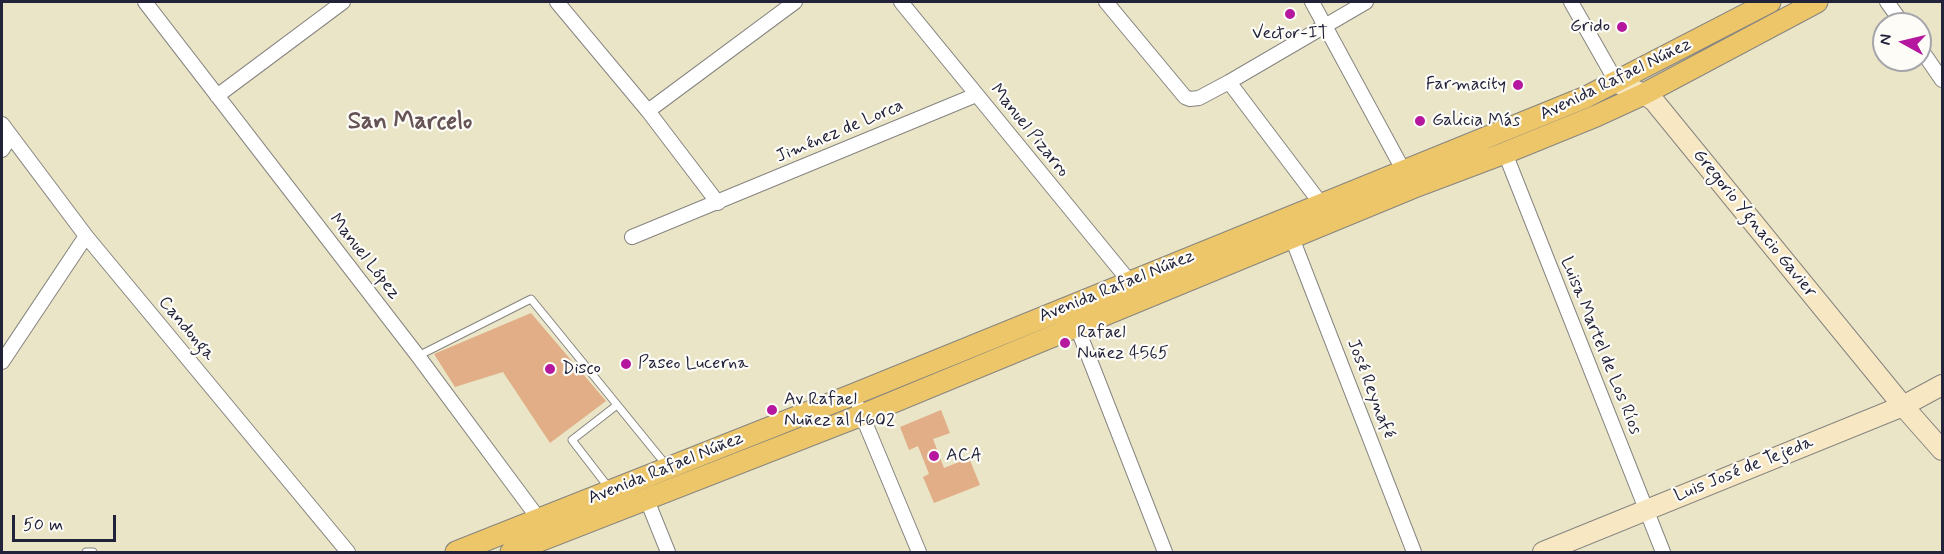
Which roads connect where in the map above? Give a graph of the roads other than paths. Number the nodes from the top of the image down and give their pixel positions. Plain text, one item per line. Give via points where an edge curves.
1 (145, 2) edge
2 (343, 2) edge
3 (557, 2) edge
4 (795, 2) edge
5 (1106, 2) edge
6 (1312, 2) edge
7 (1366, 2) edge
8 (1571, 2) edge
9 (1770, 2) edge
10 (1816, 2) edge
11 (907, 3) edge
12 (1326, 25) junction
13 (1932, 65) edge
14 (1942, 80) edge
15 (1229, 82) junction
16 (1617, 83) junction
17 (1644, 94) junction
18 (976, 95) junction
19 (217, 96) junction
20 (648, 111) junction
21 (2, 124) edge
22 (11, 136) junction
23 (2, 150) edge
24 (1505, 153) junction
25 (1408, 180) junction
26 (718, 203) junction
27 (1322, 205) junction
28 (86, 236) junction
29 (632, 237) dead end
30 (1292, 238) junction
31 (1130, 282) junction
32 (1077, 327) junction
33 (418, 356) junction
34 (2, 362) edge
35 (1942, 385) edge
36 (852, 395) junction
37 (617, 405) junction
38 (1903, 406) junction
39 (862, 415) junction
40 (1942, 450) edge
41 (669, 468) junction
42 (611, 491) junction
43 (647, 500) junction
44 (1646, 510) junction
45 (542, 530) junction
46 (86, 552) edge
47 (93, 552) edge
48 (348, 552) edge
49 (456, 552) edge
50 (512, 552) edge
51 (668, 552) edge
52 (919, 552) edge
53 (1165, 552) edge
54 (1414, 552) edge
55 (1543, 552) edge
56 (1663, 552) edge

1 - 19 street, Manuel López
2 - 19 street
3 - 20 street
4 - 20 street
5 - 15 street via 1185,97 1199,98
6 - 12 street
7 - 12 street
8 - 16 street
9 - 16 main road, Avenida Rafael Núñez
10 - 17 main road, Avenida Rafael Núñez
11 - 18 street, Manuel Pizarro
12 - 15 street
12 - 25 street
13 - 14 street
15 - 27 street
16 - 17 main road, Gregorio Ygnacio Gavier
16 - 25 main road, Avenida Rafael Núñez
17 - 24 main road, Avenida Rafael Núñez
17 - 38 main road, Gregorio Ygnacio Gavier via 1654,101
18 - 26 street, Jiménez de Lorca
18 - 31 street, Manuel Pizarro
19 - 33 street, Manuel López
20 - 26 street
21 - 22 street, Candonga
22 - 23 street
22 - 28 street, Candonga
24 - 25 main road, Avenida Rafael Núñez
24 - 44 street, Luisa Martel de Los Ríos
25 - 27 main road, Avenida Rafael Núñez
25 - 30 main road, Avenida Rafael Núñez
26 - 29 street, Jiménez de Lorca
27 - 31 main road, Avenida Rafael Núñez
28 - 34 street
28 - 48 street, Candonga
30 - 32 main road, Avenida Rafael Núñez
30 - 54 street, José Reynafé
31 - 36 main road, Avenida Rafael Núñez
32 - 39 main road, Avenida Rafael Núñez
32 - 53 street
33 - 37 lane via 531,299
33 - 45 street, Manuel López
35 - 38 main road, Luis José de Tejeda
36 - 39 street
36 - 41 main road, Avenida Rafael Núñez
37 - 41 lane
37 - 42 lane via 572,440
38 - 40 main road, Gregorio Ygnacio Gavier
38 - 44 main road, Luis José de Tejeda
39 - 43 main road, Avenida Rafael Núñez
39 - 52 street
41 - 42 main road, Avenida Rafael Núñez
42 - 45 main road, Avenida Rafael Núñez
43 - 45 main road, Avenida Rafael Núñez
43 - 51 street
44 - 55 main road, Luis José de Tejeda
44 - 56 street, Luisa Martel de Los Ríos
45 - 49 main road, Avenida Rafael Núñez
45 - 50 main road, Avenida Rafael Núñez
46 - 47 lane

